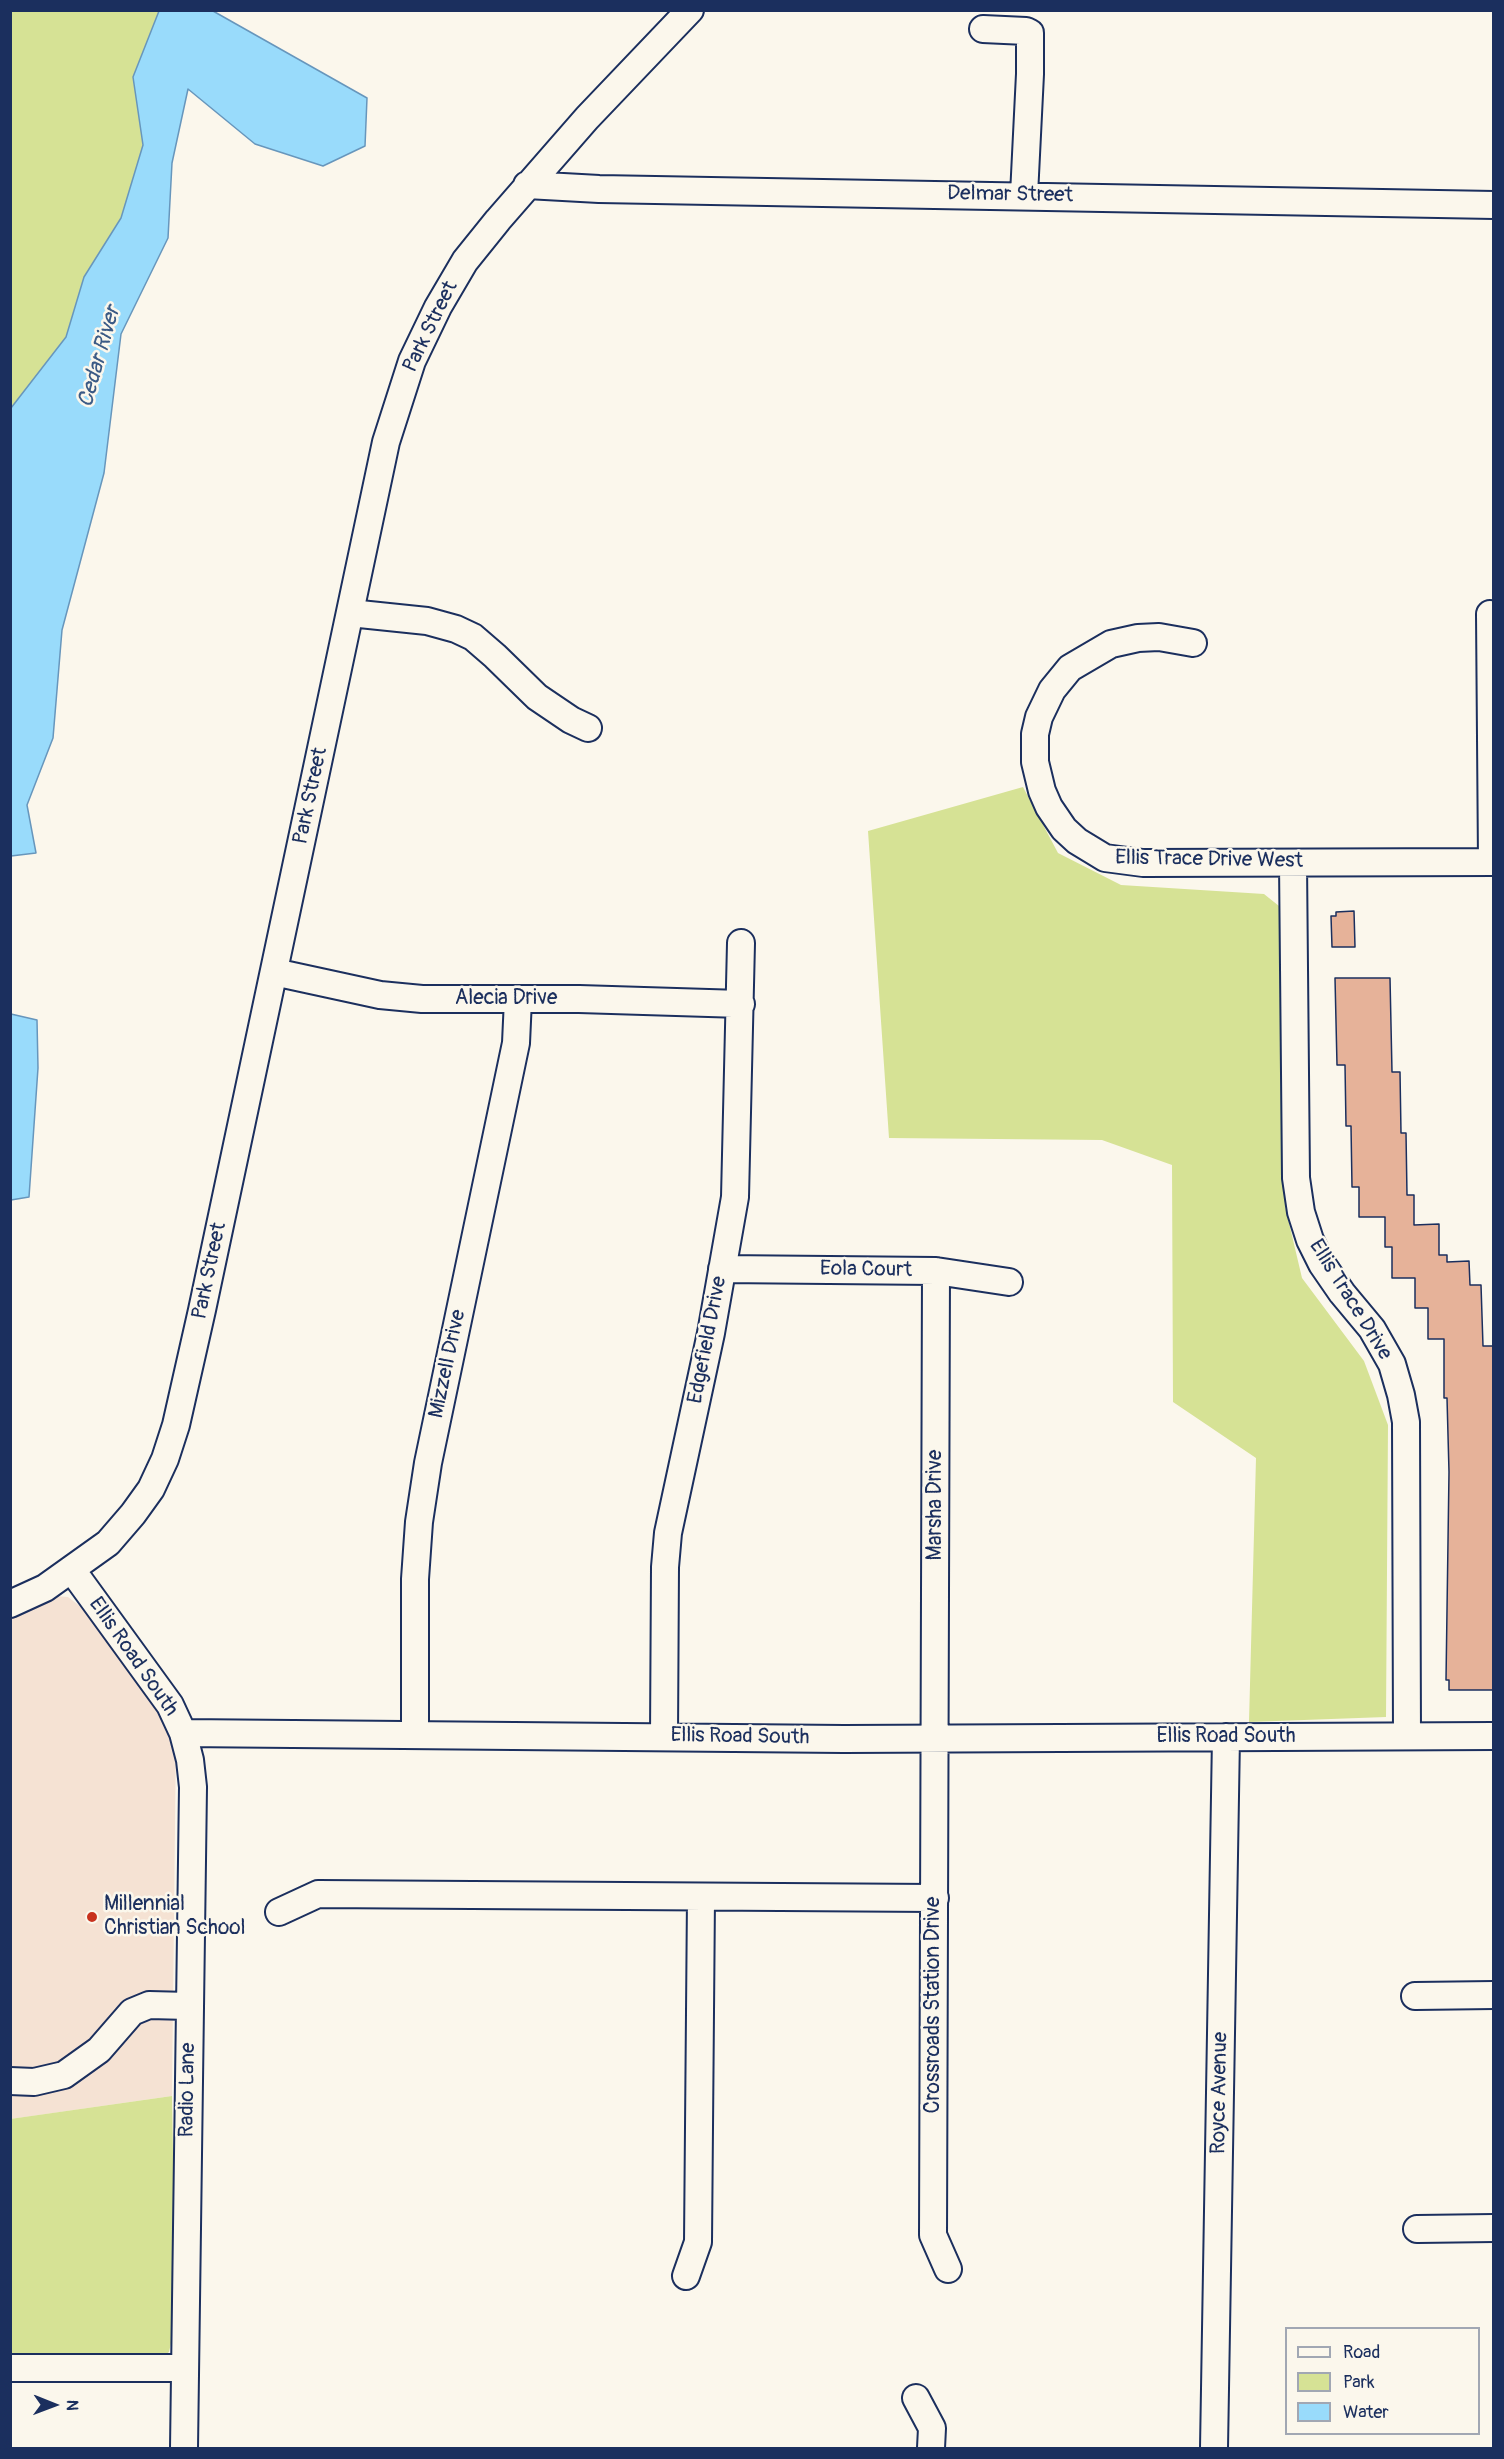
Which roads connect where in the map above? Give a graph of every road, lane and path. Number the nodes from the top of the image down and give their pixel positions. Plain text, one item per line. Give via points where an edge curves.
1 (690, 10) edge
2 (983, 30) dead end
3 (528, 185) junction
4 (1024, 195) junction
5 (1494, 205) edge
6 (350, 613) junction
7 (1490, 614) dead end
8 (1193, 643) dead end
9 (588, 728) dead end
10 (1493, 862) edge
11 (1293, 863) junction
12 (741, 943) dead end
13 (274, 972) junction
14 (518, 999) junction
15 (741, 1004) junction
16 (722, 1269) junction
17 (936, 1271) junction
18 (1009, 1282) dead end
19 (72, 1570) junction
20 (10, 1604) edge
21 (183, 1733) junction
22 (415, 1734) junction
23 (664, 1736) junction
24 (1407, 1736) junction
25 (1494, 1736) edge
26 (1226, 1737) junction
27 (935, 1738) junction
28 (701, 1897) junction
29 (935, 1898) junction
30 (279, 1912) dead end
31 (1494, 1995) edge
32 (1414, 1996) dead end
33 (189, 2006) junction
34 (10, 2081) edge
35 (1494, 2228) edge
36 (1417, 2229) dead end
37 (948, 2269) dead end
38 (686, 2276) dead end
39 (10, 2368) edge
40 (184, 2368) junction
41 (916, 2398) dead end
42 (184, 2448) edge
43 (931, 2448) edge
44 (1214, 2448) edge

1 - 3 street, Park Street
2 - 4 street via 1030,33
3 - 4 street, Delmar Street
3 - 6 street, Park Street via 465,261 412,361 386,442
4 - 5 street, Delmar Street
6 - 9 street via 427,621 473,637 537,697
6 - 13 street, Park Street
7 - 10 street
8 - 11 street, Ellis Trace Drive West via 1173,638 1138,638 1111,644 1070,668 1052,690 1035,734 1035,762 1042,791 1064,829 1105,858 1143,863
10 - 11 street, Ellis Trace Drive West
11 - 24 street, Ellis Trace Drive via 1296,1178 1301,1212 1322,1264 1372,1329 1392,1364 1406,1422
12 - 15 street, Edgefield Drive
13 - 14 street, Alecia Drive via 380,995
13 - 19 street, Park Street via 176,1425 165,1459 134,1514 108,1543
14 - 15 street, Alecia Drive
14 - 22 street, Mizzell Drive via 516,1043 430,1451 419,1522
15 - 16 street, Edgefield Drive via 735,1197
16 - 17 street, Eola Court
16 - 23 street, Edgefield Drive via 668,1533
17 - 18 street, Eola Court
17 - 27 street, Marsha Drive
19 - 20 street, Park Street
19 - 21 street, Ellis Road South via 170,1705
21 - 22 street, Ellis Road South
21 - 33 street, Radio Lane via 193,1787
22 - 23 street, Ellis Road South
23 - 27 street, Ellis Road South
24 - 25 street, Ellis Road South
24 - 26 street, Ellis Road South
26 - 27 street, Ellis Road South
26 - 44 street, Royce Avenue
27 - 29 street, Crossroads Station Drive
28 - 29 street
28 - 30 street via 318,1894
28 - 38 street via 698,2242
29 - 37 street, Crossroads Station Drive via 933,2235
31 - 32 street
33 - 34 street via 149,2005 132,2012 99,2050 64,2075 34,2082
33 - 40 street, Radio Lane
35 - 36 street
39 - 40 street
40 - 42 street, Radio Lane
41 - 43 street via 932,2427

